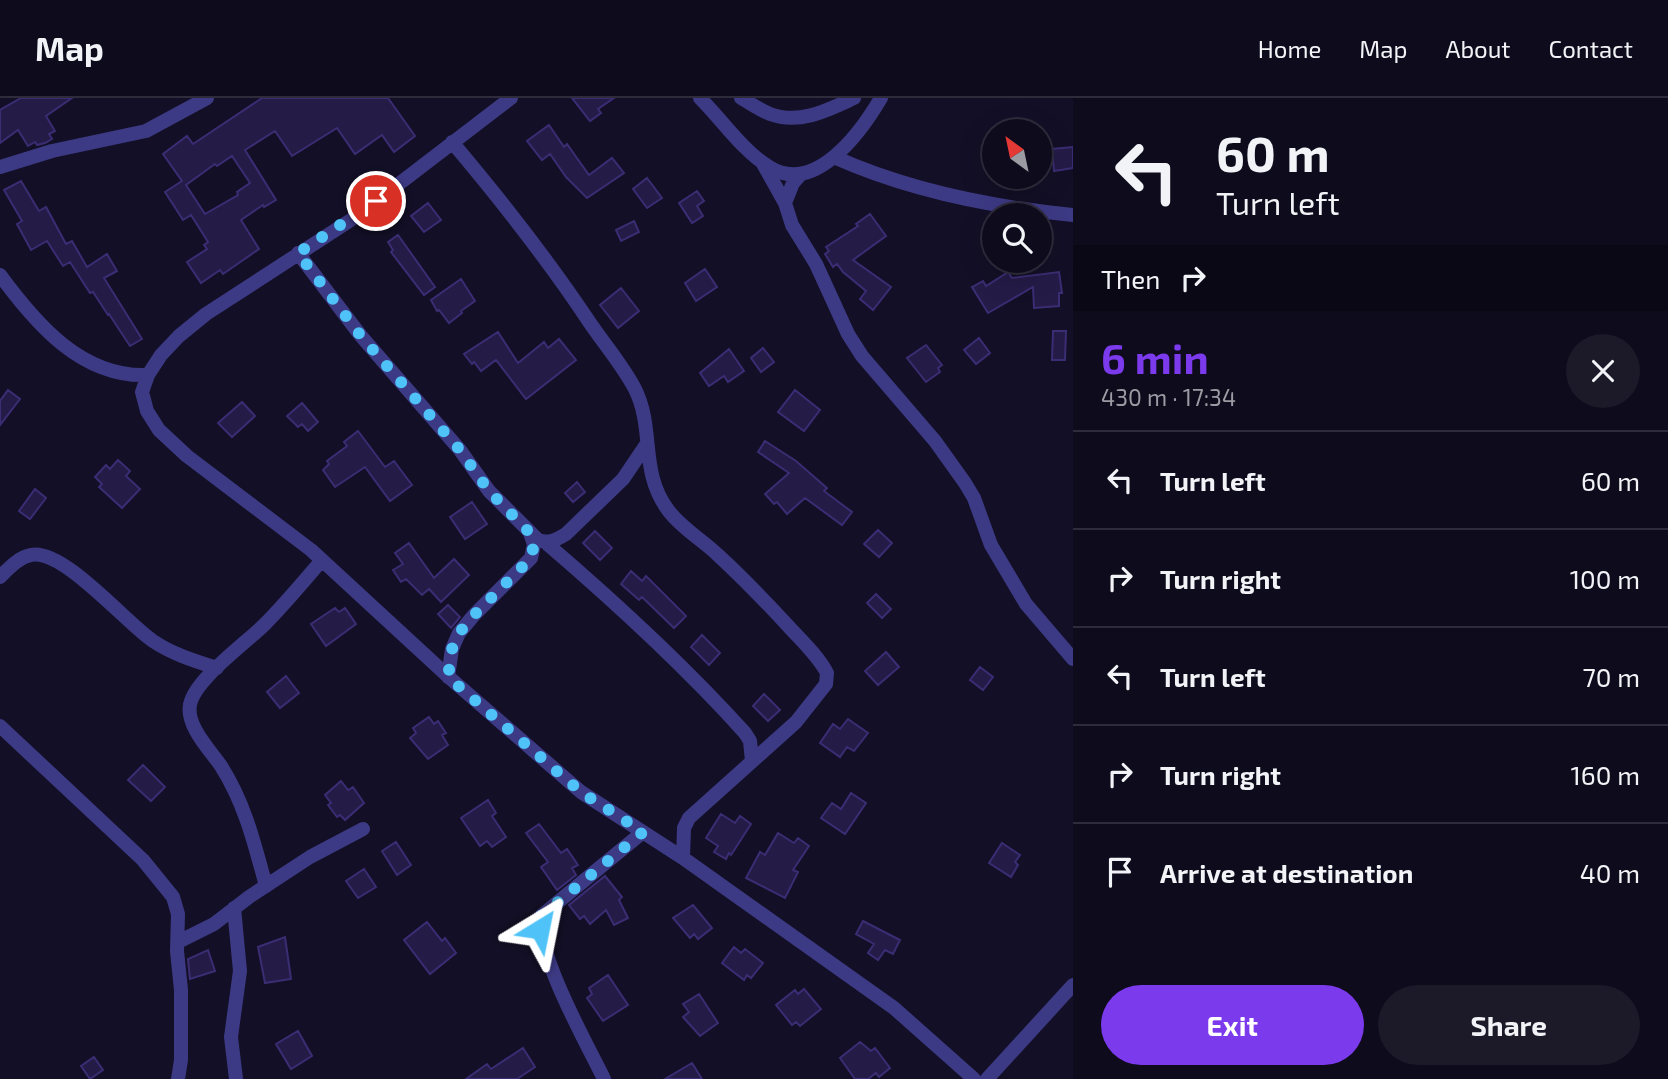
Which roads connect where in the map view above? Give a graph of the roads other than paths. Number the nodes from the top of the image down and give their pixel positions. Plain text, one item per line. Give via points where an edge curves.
1 (205, 98) edge
2 (700, 98) edge
3 (741, 98) edge
4 (854, 98) edge
5 (881, 98) edge
6 (508, 99) edge
7 (452, 142) junction
8 (834, 157) junction
9 (762, 162) junction
10 (0, 167) edge
11 (801, 174) junction
12 (785, 203) junction
13 (1073, 215) edge
14 (298, 253) junction
15 (0, 275) edge
16 (148, 375) junction
17 (646, 444) junction
18 (530, 533) junction
19 (545, 542) junction
20 (322, 560) junction
21 (1, 574) edge
22 (1073, 659) edge
23 (218, 668) junction
24 (448, 677) junction
25 (0, 726) edge
26 (752, 761) junction
27 (363, 829) dead end
28 (643, 832) junction
29 (683, 858) junction
30 (266, 886) junction
31 (234, 908) junction
32 (178, 942) junction
33 (1073, 985) edge
34 (992, 1077) edge
35 (178, 1079) edge
36 (236, 1079) edge
37 (604, 1079) edge
38 (974, 1079) edge

1 - 10 street via 146,131
2 - 9 street
3 - 4 street via 770,114 789,118 807,117
5 - 8 street
6 - 7 street
7 - 14 street via 357,216
7 - 17 street via 532,242 630,382 644,414
8 - 11 street
8 - 13 street via 875,175 950,197
9 - 11 street via 772,169
9 - 12 street
11 - 12 street
12 - 22 street via 848,334 965,483 991,545 1026,604
14 - 16 street via 206,314 179,336
14 - 18 street via 361,336
15 - 16 street via 55,339 84,360 129,376
16 - 20 street via 142,392 159,430
17 - 19 street via 594,509 566,534
17 - 26 street via 657,493 668,511 761,598 827,673 827,684 796,722
18 - 19 street
18 - 24 street via 534,544 531,558 459,633
19 - 26 street via 708,691 746,733
20 - 23 street
20 - 24 street
21 - 23 street via 32,554 50,557 151,640
23 - 30 street via 197,688 190,717 247,817
24 - 28 street via 581,792
25 - 32 street via 158,876 173,897
26 - 29 street via 689,818
27 - 30 street
28 - 29 street
28 - 37 street via 541,916 549,964
29 - 38 street via 894,1008
30 - 31 street
31 - 32 street
31 - 36 street via 240,971 231,1037
32 - 35 street
33 - 34 street

